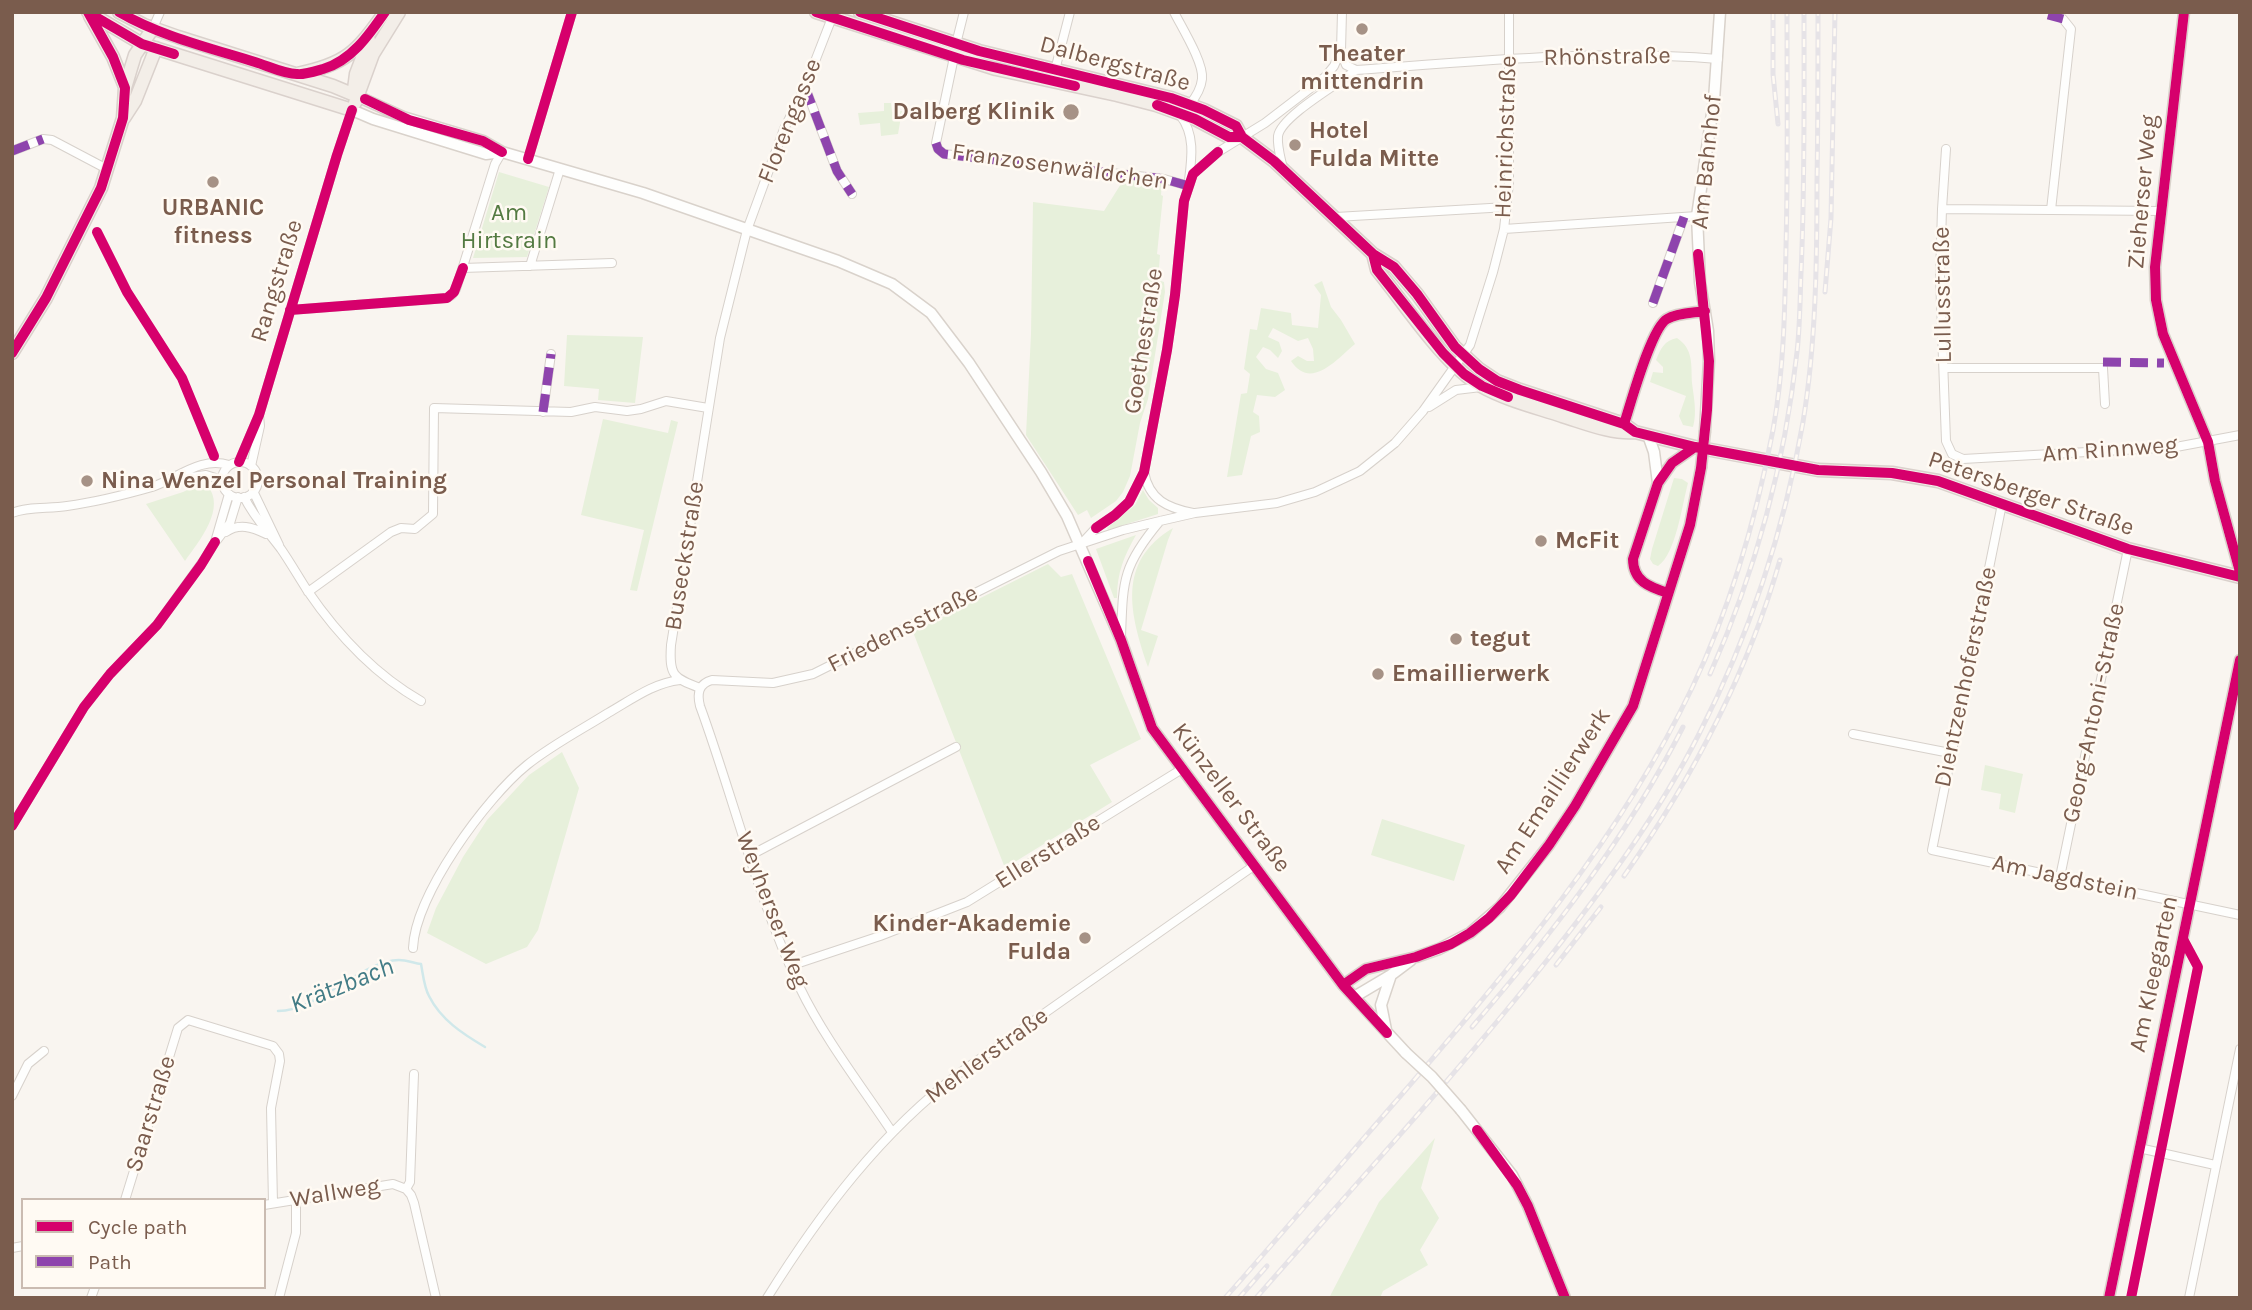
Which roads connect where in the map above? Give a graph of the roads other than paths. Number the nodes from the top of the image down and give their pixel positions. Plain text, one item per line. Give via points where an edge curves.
1 (88, 12) edge
2 (119, 12) edge
3 (160, 12) edge
4 (385, 12) edge
5 (398, 12) edge
6 (572, 12) edge
7 (816, 12) edge
8 (860, 12) edge
9 (964, 12) edge
10 (1070, 12) edge
11 (1174, 12) edge
12 (1342, 12) edge
13 (1509, 12) edge
14 (1720, 12) edge
15 (2184, 12) edge
16 (833, 15) edge
17 (2063, 19) dead end
18 (153, 28) junction
19 (372, 31) junction
20 (142, 44) junction
21 (156, 48) junction
22 (955, 50) junction
23 (1341, 50) junction
24 (1509, 59) junction
25 (1718, 59) junction
26 (1356, 70) junction
27 (296, 74) junction
28 (1053, 75) junction
29 (805, 87) junction
30 (125, 88) junction
31 (355, 95) junction
32 (1190, 104) junction
33 (1178, 113) junction
34 (350, 116) junction
35 (123, 118) junction
36 (1242, 137) junction
37 (1947, 149) dead end
38 (12, 150) edge
39 (502, 152) junction
40 (528, 159) junction
41 (107, 169) junction
42 (560, 169) junction
43 (1283, 169) junction
44 (1189, 186) junction
45 (852, 194) dead end
46 (1507, 207) junction
47 (1942, 209) junction
48 (2051, 210) junction
49 (2160, 211) junction
50 (1697, 216) junction
51 (1336, 217) junction
52 (1684, 217) junction
53 (1504, 229) junction
54 (747, 230) junction
55 (612, 263) dead end
56 (530, 266) junction
57 (463, 268) junction
58 (1653, 303) dead end
59 (290, 310) junction
60 (1705, 312) junction
61 (12, 353) edge
62 (551, 355) dead end
63 (1459, 361) junction
64 (1944, 368) junction
65 (1482, 386) junction
66 (2105, 404) dead end
67 (708, 408) junction
68 (1423, 411) junction
69 (543, 412) junction
70 (259, 415) junction
71 (1624, 424) junction
72 (1641, 434) junction
73 (2240, 435) edge
74 (1946, 442) joint
75 (2208, 442) junction
76 (1695, 447) junction
77 (239, 462) junction
78 (229, 465) junction
79 (251, 466) junction
80 (1144, 472) junction
81 (173, 479) junction
82 (222, 480) junction
83 (1658, 483) junction
84 (253, 491) junction
85 (229, 494) junction
86 (241, 497) junction
87 (2002, 505) junction
88 (14, 511) edge
89 (1195, 513) junction
90 (1160, 521) junction
91 (223, 534) junction
92 (268, 535) junction
93 (215, 542) junction
94 (1080, 544) junction
95 (279, 547) junction
96 (2127, 549) junction
97 (2240, 575) edge
98 (308, 592) junction
99 (1668, 593) junction
100 (1121, 640) junction
101 (2240, 660) edge
102 (680, 680) junction
103 (700, 688) junction
104 (421, 701) dead end
105 (1853, 734) dead end
106 (956, 747) dead end
107 (1950, 753) junction
108 (1182, 769) junction
109 (12, 826) edge
110 (1932, 850) joint
111 (749, 856) junction
112 (1255, 865) junction
113 (2060, 877) junction
114 (2190, 904) junction
115 (2240, 915) edge
116 (413, 948) dead end
117 (1416, 957) junction
118 (790, 966) junction
119 (1391, 975) junction
120 (1343, 985) junction
121 (1354, 997) junction
122 (1387, 1032) junction
123 (2240, 1049) edge
124 (44, 1051) dead end
125 (414, 1074) dead end
126 (12, 1096) edge
127 (892, 1132) junction
128 (2139, 1149) junction
129 (2215, 1165) junction
130 (406, 1189) junction
131 (126, 1198) edge
132 (296, 1199) junction
133 (269, 1204) edge
134 (279, 1298) edge
135 (436, 1298) edge
136 (767, 1298) edge
137 (1565, 1298) edge
138 (2109, 1298) edge
139 (2189, 1298) edge

1 - 20 main road
1 - 30 main road
2 - 18 main road
3 - 18 street
4 - 19 main road, Rangstraße
5 - 31 main road, Rangstraße
6 - 40 street
7 - 16 main road, Dalbergstraße
8 - 22 main road, Dalbergstraße
9 - 22 street
10 - 28 street
11 - 32 street via 1202,78
12 - 23 street
13 - 24 street, Heinrichstraße
14 - 25 main road, Am Bahnhof
15 - 49 main road, Zieherser Weg
16 - 22 main road, Dalbergstraße
16 - 29 street, Florengasse
17 - 48 street via 2071,29
18 - 20 main road
18 - 21 main road
18 - 27 main road
19 - 27 main road, Rangstraße via 340,62
19 - 31 main road, Rangstraße via 356,74
20 - 21 main road
20 - 30 main road
21 - 34 main road
21 - 35 main road via 135,101
22 - 28 main road, Dalbergstraße via 996,69
22 - 44 street, Franzosenwäldchen via 936,143 944,154 1164,179
23 - 26 street via 1346,65
23 - 36 street, Goethestraße via 1319,83
24 - 25 street, Rhönstraße via 1644,54
24 - 26 street, Rhönstraße
24 - 46 street, Heinrichstraße
25 - 50 main road, Am Bahnhof
26 - 43 street via 1282,126 1278,136
27 - 31 main road
28 - 32 main road, Dalbergstraße
28 - 33 main road, Dalbergstraße
29 - 45 street via 837,171
29 - 54 street, Florengasse via 784,129
30 - 35 main road
31 - 34 main road, Rangstraße
31 - 39 main road
32 - 36 main road, Dalbergstraße via 1236,126
33 - 36 main road, Dalbergstraße via 1229,137
33 - 44 street, Goethestraße via 1191,138
34 - 39 main road via 486,153
34 - 59 street, Rangstraße
35 - 41 main road
36 - 43 main road, Petersberger Straße
36 - 44 street, Goethestraße via 1193,174
37 - 47 street, Lullusstraße
38 - 41 street via 52,140
39 - 40 main road, Künzeller Straße
39 - 57 street
40 - 42 main road, Künzeller Straße
41 - 61 main road via 102,188 46,298
42 - 54 main road, Künzeller Straße
42 - 56 street
43 - 51 main road, Petersberger Straße
44 - 80 street, Goethestraße via 1166,360
46 - 51 street
46 - 53 street, Heinrichstraße
47 - 48 street
47 - 64 street, Lullusstraße
48 - 49 street
49 - 75 main road, Zieherser Weg via 2155,267 2159,311
50 - 52 street
50 - 60 main road, Am Bahnhof
51 - 63 main road, Petersberger Straße via 1373,254 1377,270
52 - 53 street
52 - 58 street, Am Bahnhof
53 - 63 street, Heinrichstraße via 1475,335
54 - 67 street, Buseckstraße via 719,338
54 - 94 main road, Künzeller Straße via 871,274 931,313 1041,472
55 - 56 street
56 - 57 street
57 - 59 street via 456,289 447,298
59 - 70 street, Rangstraße
60 - 71 main road via 1672,317 1660,326
60 - 99 main road, Am Emaillierwerk, bridge via 1709,361 1701,468 1690,525
62 - 69 street
63 - 65 main road, Petersberger Straße
63 - 68 street, Heinrichstraße
63 - 71 main road, Petersberger Straße via 1507,386
64 - 66 street via 2103,368
64 - 74 street, Lullusstraße
65 - 68 street, Heinrichstraße via 1456,390
65 - 72 main road, Petersberger Straße via 1578,421
67 - 69 street via 666,401 635,410 591,407
67 - 102 street, Buseckstraße via 671,645 670,667
68 - 89 street, Heinrichstraße via 1381,455 1334,485 1277,503
69 - 98 street via 434,408 433,514 415,529 391,532
70 - 77 street, Rangstraße
70 - 79 street, Rangstraße
71 - 72 main road, Petersberger Straße
72 - 76 main road, Petersberger Straße
72 - 83 main road via 1654,452
73 - 75 street, Am Rinnweg
74 - 75 street, Am Rinnweg via 1952,454 1963,459
75 - 97 main road, Zieherser Weg
76 - 83 main road via 1672,463
76 - 87 main road, Petersberger Straße via 1818,470 1914,476
77 - 78 street
77 - 79 street
78 - 81 street via 208,462
78 - 82 street
79 - 84 street via 258,479
80 - 89 street via 1159,502
80 - 94 street, Goethestraße via 1129,502
81 - 82 street via 206,475
81 - 88 street via 87,503
82 - 85 street
83 - 99 main road via 1633,565 1639,579
84 - 86 street
84 - 95 street
85 - 86 street
85 - 93 street
86 - 91 street
86 - 92 street
87 - 96 main road, Petersberger Straße
87 - 107 street, Dientzenhoferstraße
89 - 90 street, Heinrichstraße
90 - 94 street, Heinrichstraße
90 - 100 street via 1128,568
91 - 92 street via 239,526
91 - 93 street
92 - 95 street
93 - 109 street via 158,625 84,707
94 - 100 main road, Künzeller Straße
94 - 103 street, Friedensstraße via 813,674 773,683 717,680
95 - 98 street
96 - 97 main road, Petersberger Straße
96 - 113 street, Georg-Antoni-Straße
98 - 104 street via 353,648
99 - 117 main road, Am Emaillierwerk via 1633,706 1549,845 1489,918 1463,937
100 - 108 main road, Künzeller Straße via 1152,728
101 - 114 main road, Am Kleegarten
102 - 103 street
102 - 116 street via 655,685 547,750 515,776 479,817 446,866 419,918
103 - 111 street, Weyherser Weg via 699,706
105 - 107 street
106 - 111 street
107 - 110 street, Dientzenhoferstraße
108 - 112 main road, Künzeller Straße
108 - 118 street, Ellerstraße via 967,902
110 - 113 street, Am Jagdstein
111 - 118 street, Weyherser Weg
112 - 120 main road, Künzeller Straße
112 - 127 street, Mehlerstraße via 953,1078
113 - 114 street, Am Jagdstein
114 - 115 street, Am Jagdstein
114 - 128 main road, Am Kleegarten
117 - 119 main road, Am Emaillierwerk
117 - 120 main road, Am Emaillierwerk via 1366,969
118 - 127 street, Weyherser Weg via 812,1011
119 - 121 main road, Am Emaillierwerk
119 - 122 main road via 1381,1005
120 - 121 main road, Künzeller Straße
121 - 122 main road, Künzeller Straße
122 - 137 main road, Künzeller Straße, bridge via 1461,1110 1512,1175
123 - 129 street
124 - 126 street via 29,1064
125 - 130 street via 410,1182
127 - 136 street, Mehlerstraße via 816,1224
128 - 129 street
128 - 138 main road, Am Kleegarten
129 - 139 street
130 - 132 street, Wallweg via 393,1184
130 - 135 street via 414,1203
131 - 133 street, Saarstraße via 178,1028 188,1020 273,1045 279,1054 271,1108
132 - 133 street, Wallweg
132 - 134 street via 296,1233

